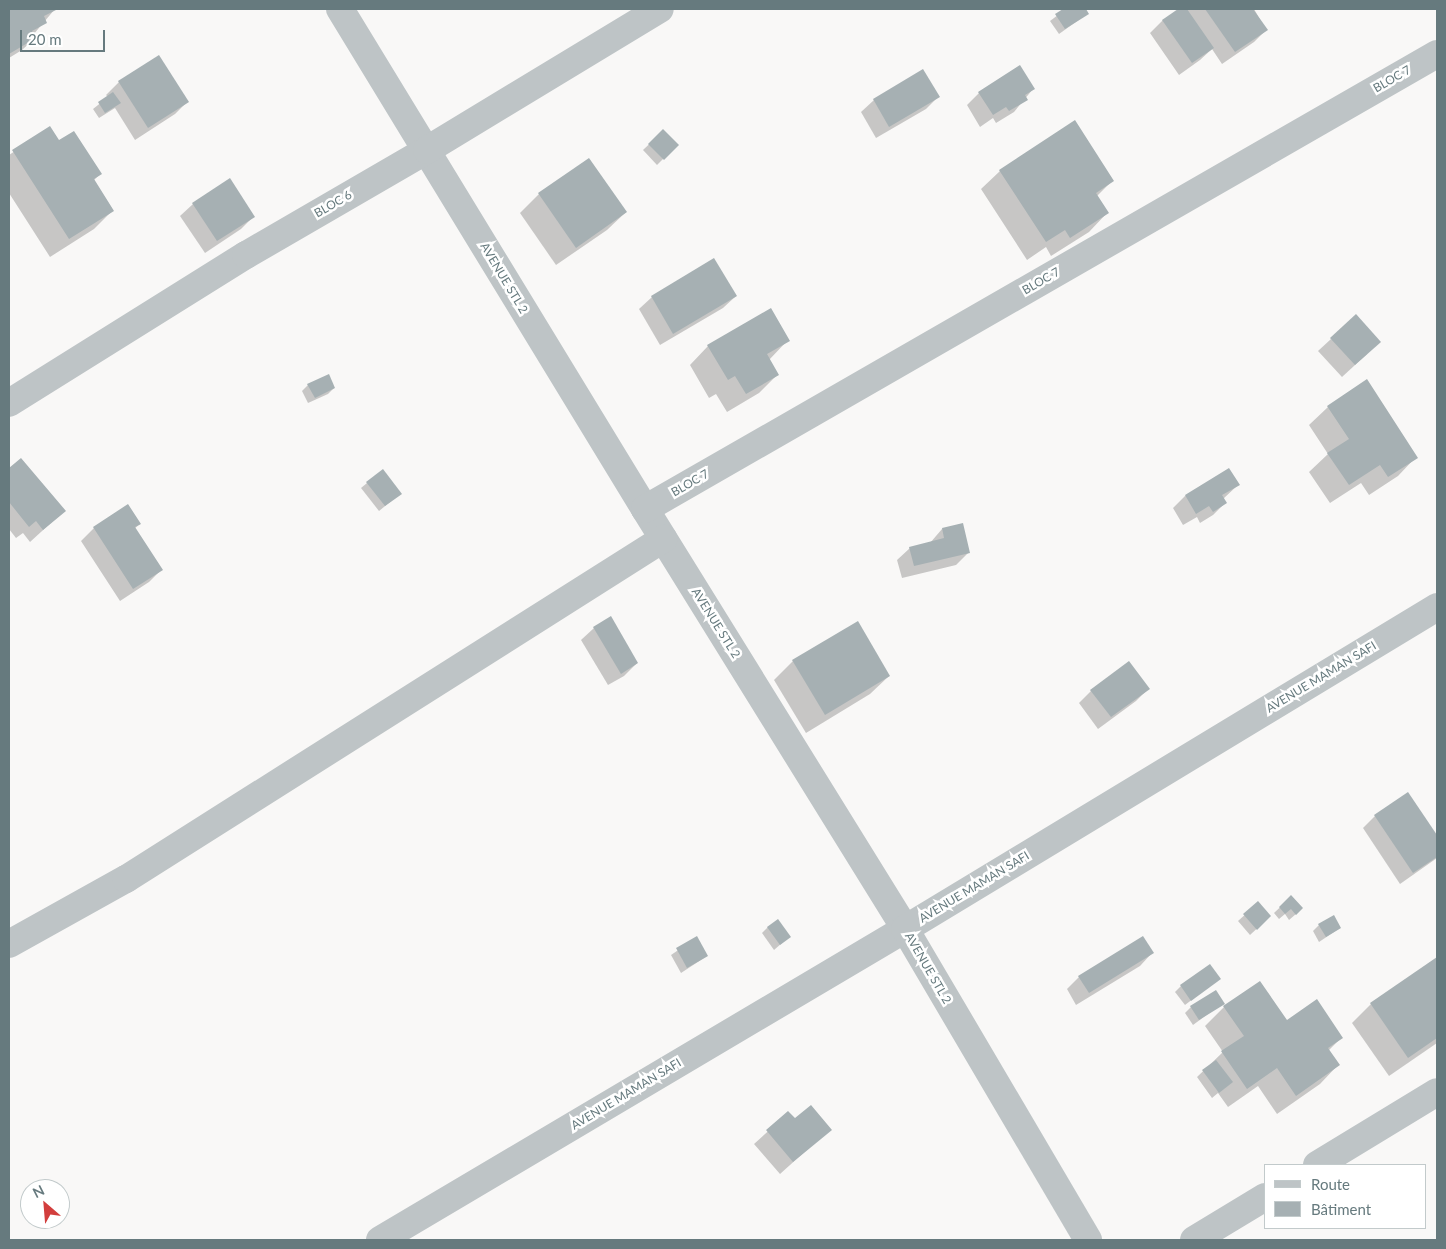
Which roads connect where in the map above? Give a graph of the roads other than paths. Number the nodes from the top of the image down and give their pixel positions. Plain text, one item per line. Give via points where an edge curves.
1 (340, 9) edge
2 (660, 9) edge
3 (1437, 54) edge
4 (427, 150) junction
5 (9, 403) edge
6 (645, 509) junction
7 (663, 539) junction
8 (1437, 607) edge
9 (905, 929) junction
10 (9, 944) edge
11 (1437, 1092) edge
12 (1319, 1164) edge
13 (1264, 1198) edge
14 (380, 1240) edge
15 (1088, 1240) edge
16 (1194, 1240) edge

1 - 4 street, AVENUE STL 2
2 - 4 street, BLOC 6
3 - 6 street, BLOC 7
4 - 5 street, BLOC 6 via 246,255
4 - 6 street, AVENUE STL 2
6 - 7 street, AVENUE STL 2
7 - 9 street, AVENUE STL 2
7 - 10 street via 126,879
8 - 9 street, AVENUE MAMAN SAFI
9 - 14 street, AVENUE MAMAN SAFI
9 - 15 street, AVENUE STL 2
11 - 12 street
13 - 16 street

